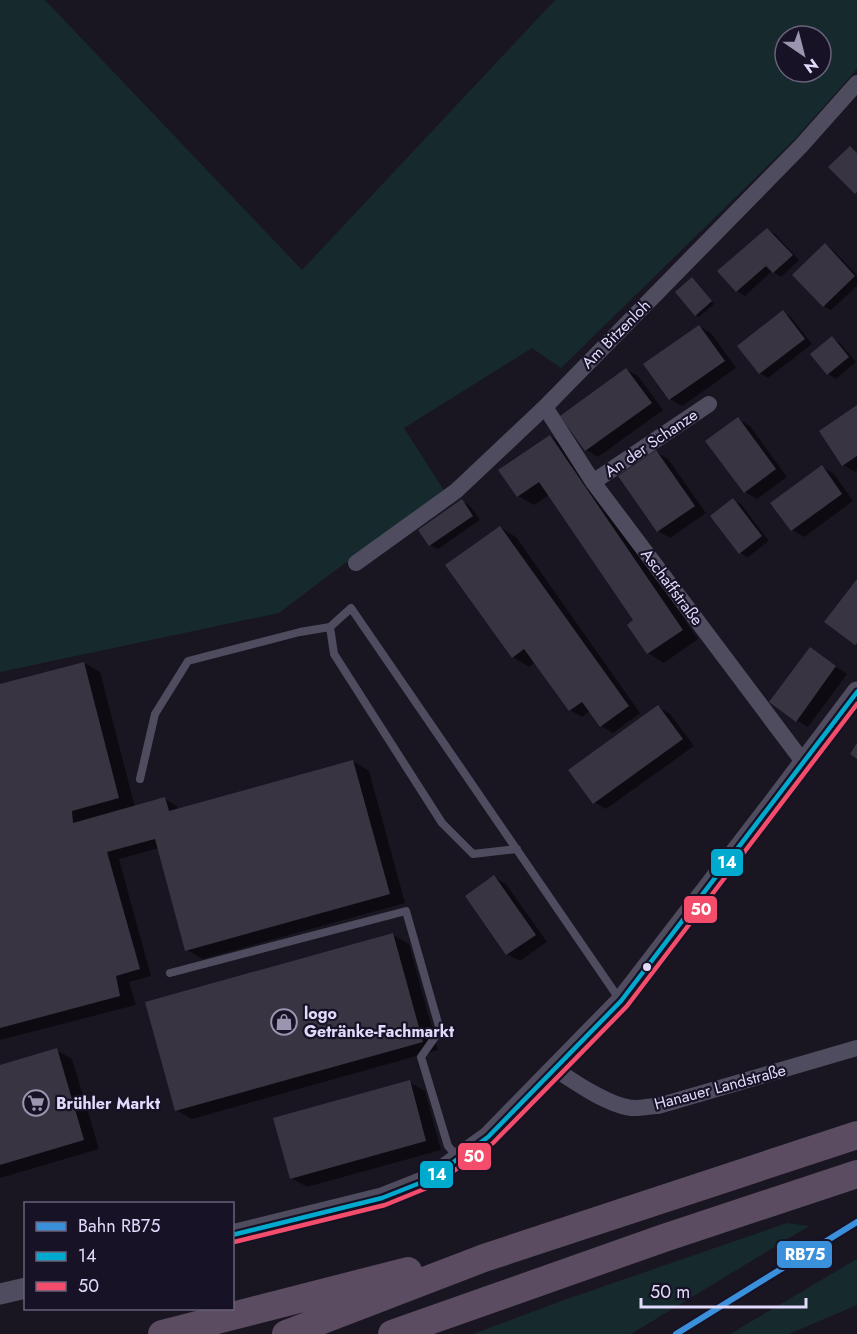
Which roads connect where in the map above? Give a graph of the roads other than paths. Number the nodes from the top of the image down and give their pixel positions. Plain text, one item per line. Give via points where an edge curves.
1 (857, 83) edge
2 (709, 404) dead end
3 (545, 407) junction
4 (593, 482) junction
5 (356, 563) dead end
6 (330, 627) junction
7 (857, 692) edge
8 (804, 763) junction
9 (140, 779) dead end
10 (517, 849) junction
11 (170, 973) dead end
12 (621, 1001) junction
13 (857, 1048) edge
14 (555, 1069) junction
15 (857, 1136) edge
16 (459, 1159) junction
17 (857, 1174) edge
18 (234, 1235) edge
19 (484, 1258) junction
20 (24, 1288) edge
21 (0, 1294) edge
22 (162, 1334) edge
23 (286, 1334) edge
24 (392, 1334) edge

1 - 3 street, Am Bitzenloh via 801,146
2 - 4 street, An der Schanze
3 - 4 street, Aschaffstraße
3 - 5 street, Am Bitzenloh via 456,491
4 - 8 street, Aschaffstraße
6 - 9 lane via 188,661 154,714
6 - 10 lane via 334,654 442,823 473,854
6 - 10 lane via 351,609
7 - 8 street
8 - 12 street
10 - 12 lane
11 - 16 lane via 406,911 440,1030 421,1057 448,1146
12 - 14 street
13 - 14 street, Hanauer Landstraße via 658,1106 633,1108 613,1103
14 - 16 street via 488,1137
15 - 19 highway
16 - 18 street via 430,1179 382,1198
17 - 24 highway
19 - 22 highway via 401,1272
19 - 23 highway
20 - 21 street

